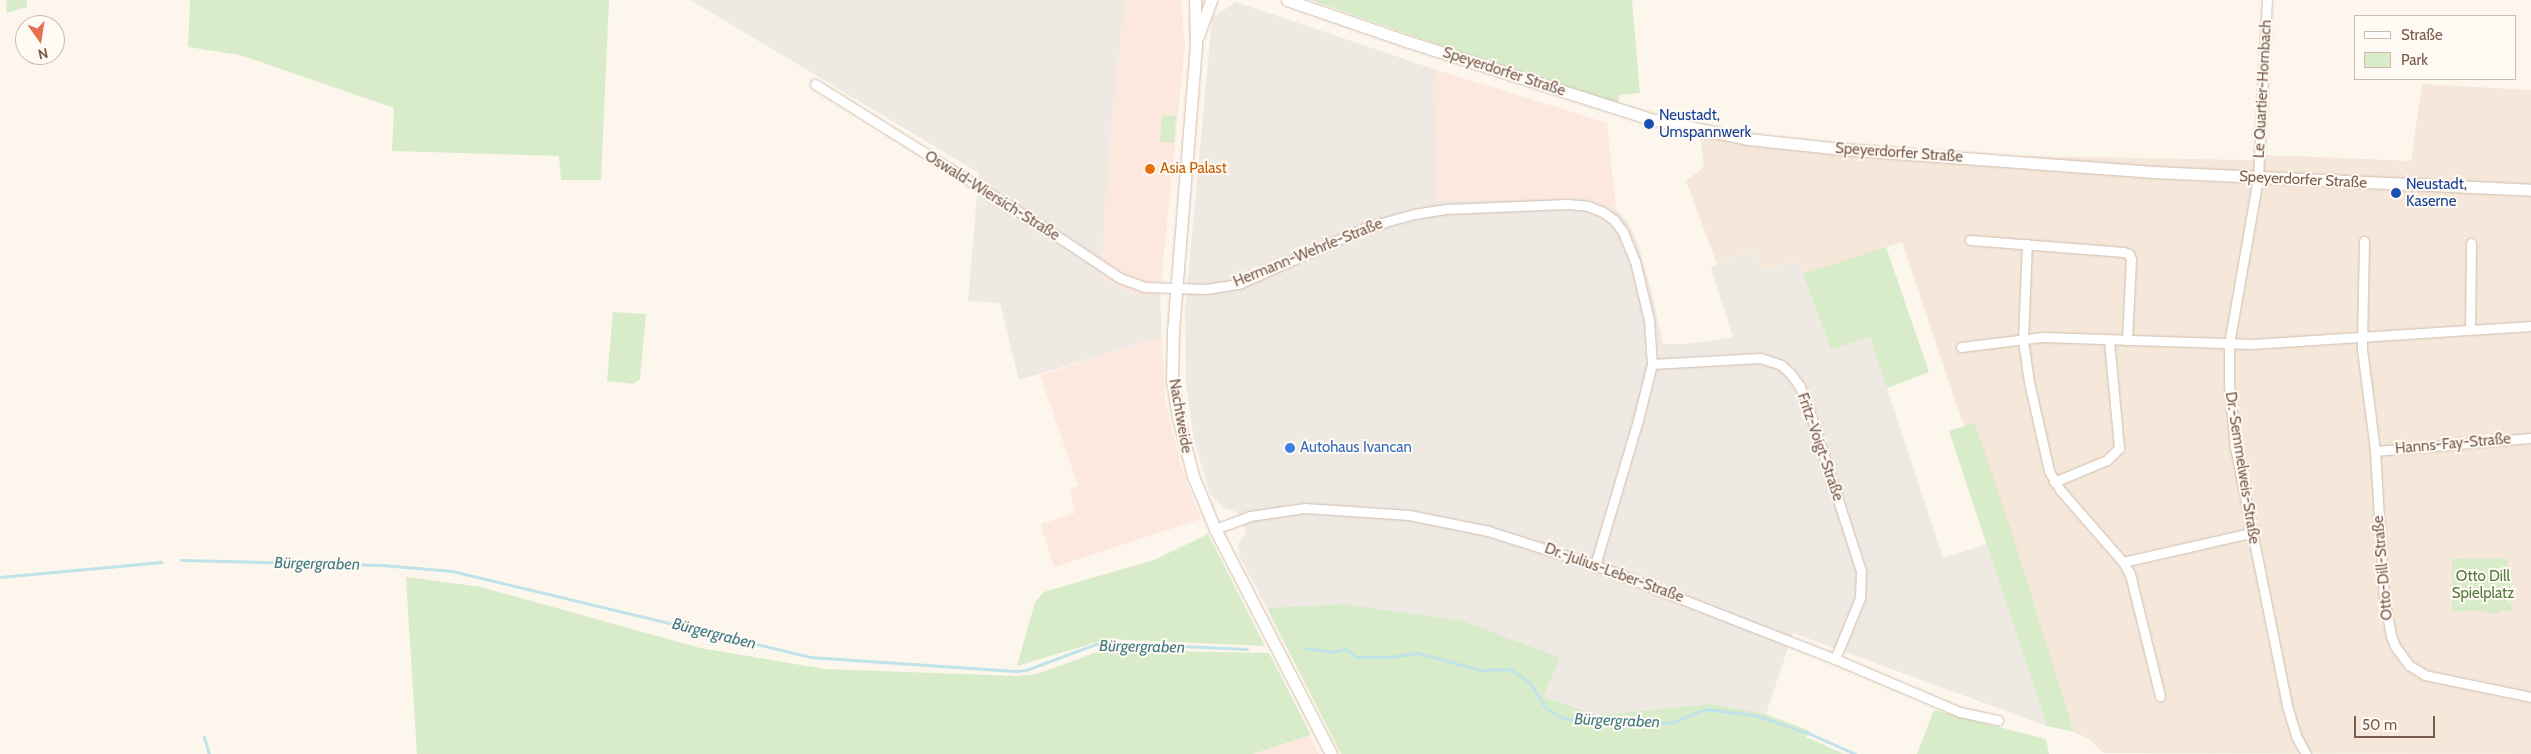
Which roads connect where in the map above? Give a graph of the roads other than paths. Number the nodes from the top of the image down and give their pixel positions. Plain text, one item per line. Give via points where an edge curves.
1 (1195, 0) edge
2 (1211, 0) edge
3 (1287, 0) edge
4 (2267, 0) edge
5 (1196, 45) junction
6 (815, 84) dead end
7 (2258, 178) junction
8 (2531, 190) edge
9 (1970, 240) dead end
10 (2364, 241) dead end
11 (2471, 243) dead end
12 (2027, 244) junction
13 (1177, 288) junction
14 (2531, 326) edge
15 (2470, 330) junction
16 (2362, 337) junction
17 (2023, 340) junction
18 (2109, 340) junction
19 (2127, 340) junction
20 (2229, 345) junction
21 (1961, 347) dead end
22 (1652, 364) junction
23 (2531, 438) edge
24 (2374, 451) junction
25 (2054, 482) junction
26 (1215, 528) junction
27 (2251, 533) junction
28 (2123, 562) junction
29 (1595, 565) junction
30 (1835, 659) junction
31 (2160, 696) dead end
32 (2531, 698) edge
33 (1998, 720) dead end
34 (1331, 754) edge
35 (2306, 754) edge

1 - 5 street, Nachtweide
2 - 5 street, Nachtweide
3 - 7 street, Speyerdorfer Straße via 1645,117 1694,130 1841,149
4 - 7 street, Le Quartier-Hornbach
5 - 13 street, Nachtweide
6 - 13 street, Oswald-Wiersich-Straße via 1120,278 1145,287
7 - 8 street, Speyerdorfer Straße
7 - 20 street, Dr.-Semmelweis-Straße
9 - 12 street
10 - 16 street, Otto-Dill-Straße
11 - 15 street
12 - 17 street
12 - 19 street via 2129,254
13 - 22 street, Hermann-Wehrle-Straße via 1206,289 1239,284 1364,228 1414,214 1527,205 1588,206 1614,220 1630,248 1649,320
13 - 26 street, Nachtweide via 1173,332 1174,392 1193,476
14 - 15 street
15 - 16 street
16 - 20 street
16 - 24 street, Otto-Dill-Straße
17 - 18 street
17 - 21 street
17 - 25 street via 2046,460
18 - 19 street
18 - 25 street via 2119,448 2106,460
19 - 20 street
20 - 27 street, Dr.-Semmelweis-Straße via 2232,423
22 - 29 street, Hermann-Wehrle-Straße
22 - 30 street, Fritz-Voigt-Straße via 1760,358 1781,366 1800,388 1861,571 1860,598
23 - 24 street, Hanns-Fay-Straße
24 - 32 street, Otto-Dill-Straße via 2385,611 2394,646 2409,666 2425,675
25 - 28 street
26 - 29 street, Dr.-Julius-Leber-Straße via 1279,510 1366,510 1488,530
26 - 34 street, Nachtweide
27 - 28 street
27 - 35 street, Dr.-Semmelweis-Straße via 2292,725
28 - 31 street via 2133,581
29 - 30 street, Dr.-Julius-Leber-Straße
30 - 33 street, Dr.-Julius-Leber-Straße via 1960,712

